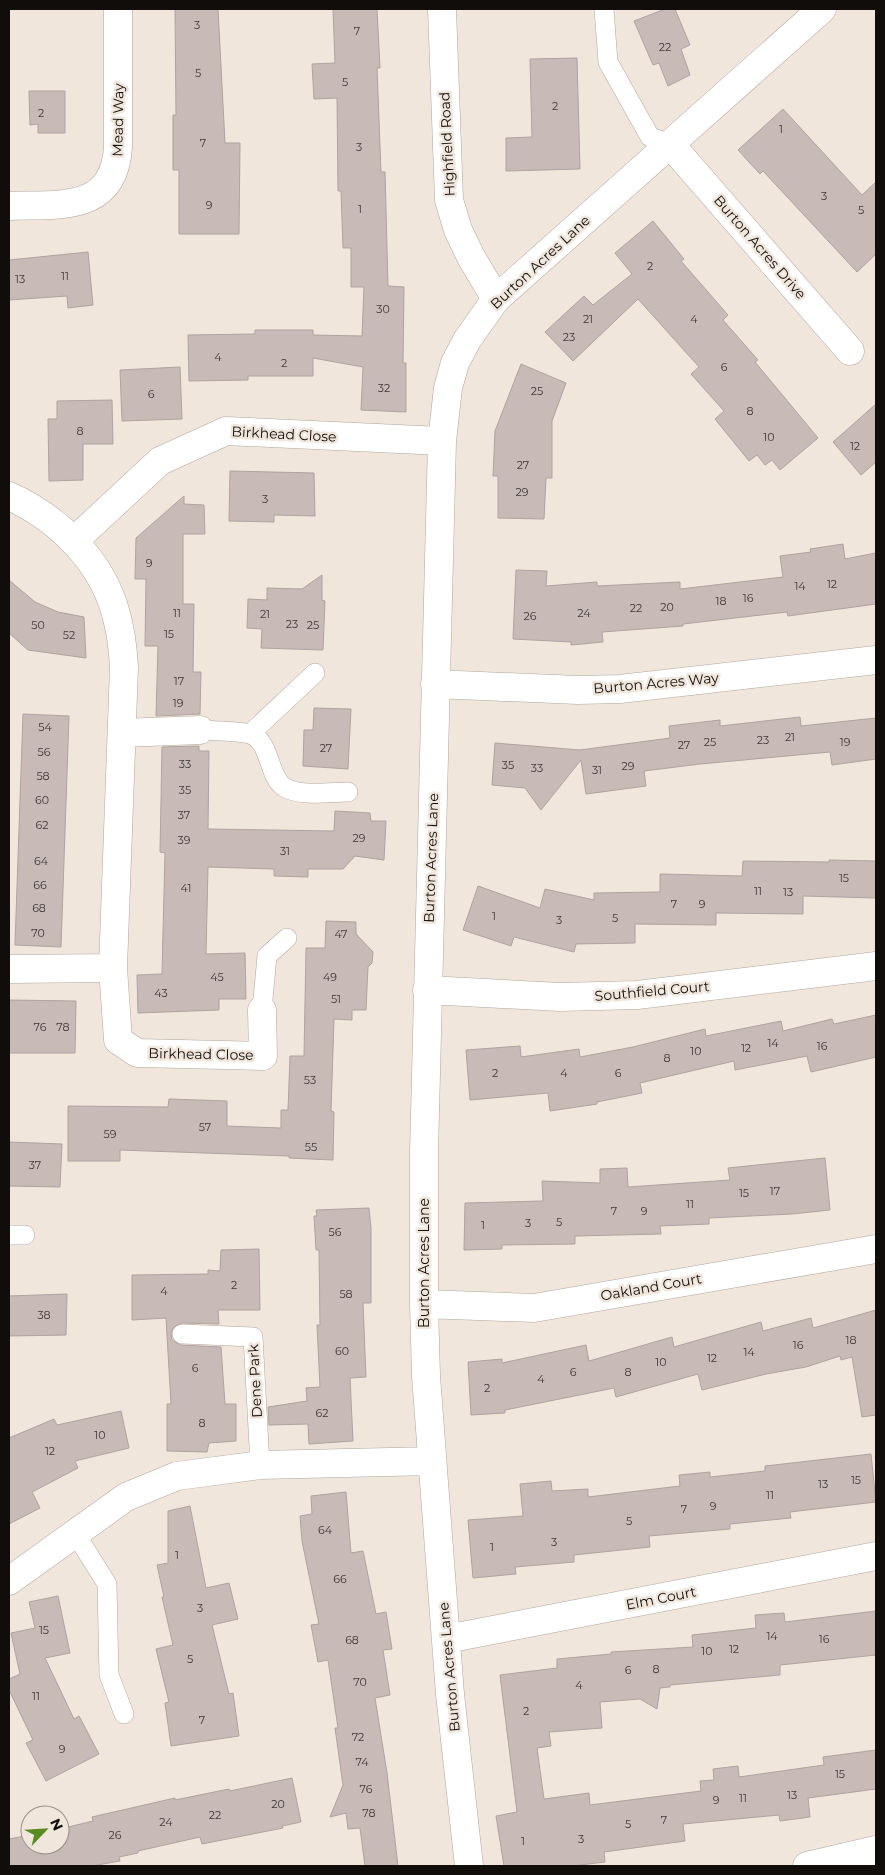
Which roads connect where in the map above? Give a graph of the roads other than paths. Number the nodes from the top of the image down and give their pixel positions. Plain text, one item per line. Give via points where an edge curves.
1 (118, 9) edge
2 (442, 9) edge
3 (604, 9) edge
4 (822, 9) edge
5 (670, 144) junction
6 (9, 206) edge
7 (496, 299) junction
8 (850, 350) dead end
9 (442, 441) junction
10 (9, 496) edge
11 (74, 541) junction
12 (876, 660) edge
13 (315, 672) dead end
14 (435, 684) junction
15 (200, 730) joint
16 (122, 733) junction
17 (250, 734) junction
18 (348, 792) dead end
19 (287, 938) dead end
20 (876, 966) edge
21 (113, 968) junction
22 (9, 969) edge
23 (427, 990) junction
24 (262, 1010) joint
25 (876, 1249) edge
26 (424, 1304) junction
27 (182, 1334) dead end
28 (432, 1461) junction
29 (260, 1465) junction
30 (75, 1533) junction
31 (876, 1556) edge
32 (9, 1581) edge
33 (446, 1639) junction
34 (124, 1714) dead end
35 (876, 1850) edge
36 (821, 1865) edge
37 (469, 1866) edge

1 - 6 street, Mead Way via 118,147 111,179 85,200 69,204
2 - 7 street, Highfield Road via 449,200 458,230
3 - 5 lane via 608,62 650,138
4 - 5 street, Burton Acres Lane
5 - 7 street, Burton Acres Lane
5 - 8 street, Burton Acres Drive
7 - 9 street, Burton Acres Lane via 455,363 448,388
9 - 11 street, Birkhead Close via 226,431 160,461
9 - 14 street, Burton Acres Lane
10 - 11 street, Birkhead Close via 41,513
11 - 16 street, Birkhead Close via 106,586 116,612 124,668
12 - 14 street, Burton Acres Way via 620,688 578,690
13 - 17 lane
14 - 23 street, Burton Acres Lane
15 - 16 street
15 - 17 lane
16 - 21 street, Birkhead Close
17 - 18 lane via 265,747 275,776 283,787 301,793
19 - 24 lane, Birkhead Close via 267,956
20 - 23 street, Southfield Court via 637,995 560,997
21 - 22 street
21 - 24 street, Birkhead Close via 118,1040 137,1053 263,1056
23 - 26 street, Burton Acres Lane
25 - 26 street, Oakland Court via 534,1308
26 - 28 street, Burton Acres Lane
27 - 29 lane, Dene Park via 253,1337
28 - 29 street
28 - 33 street, Burton Acres Lane
29 - 30 street via 177,1476 126,1497
30 - 32 street
30 - 34 lane via 107,1584 109,1674
31 - 33 street, Elm Court
33 - 37 street, Burton Acres Lane
35 - 36 street

